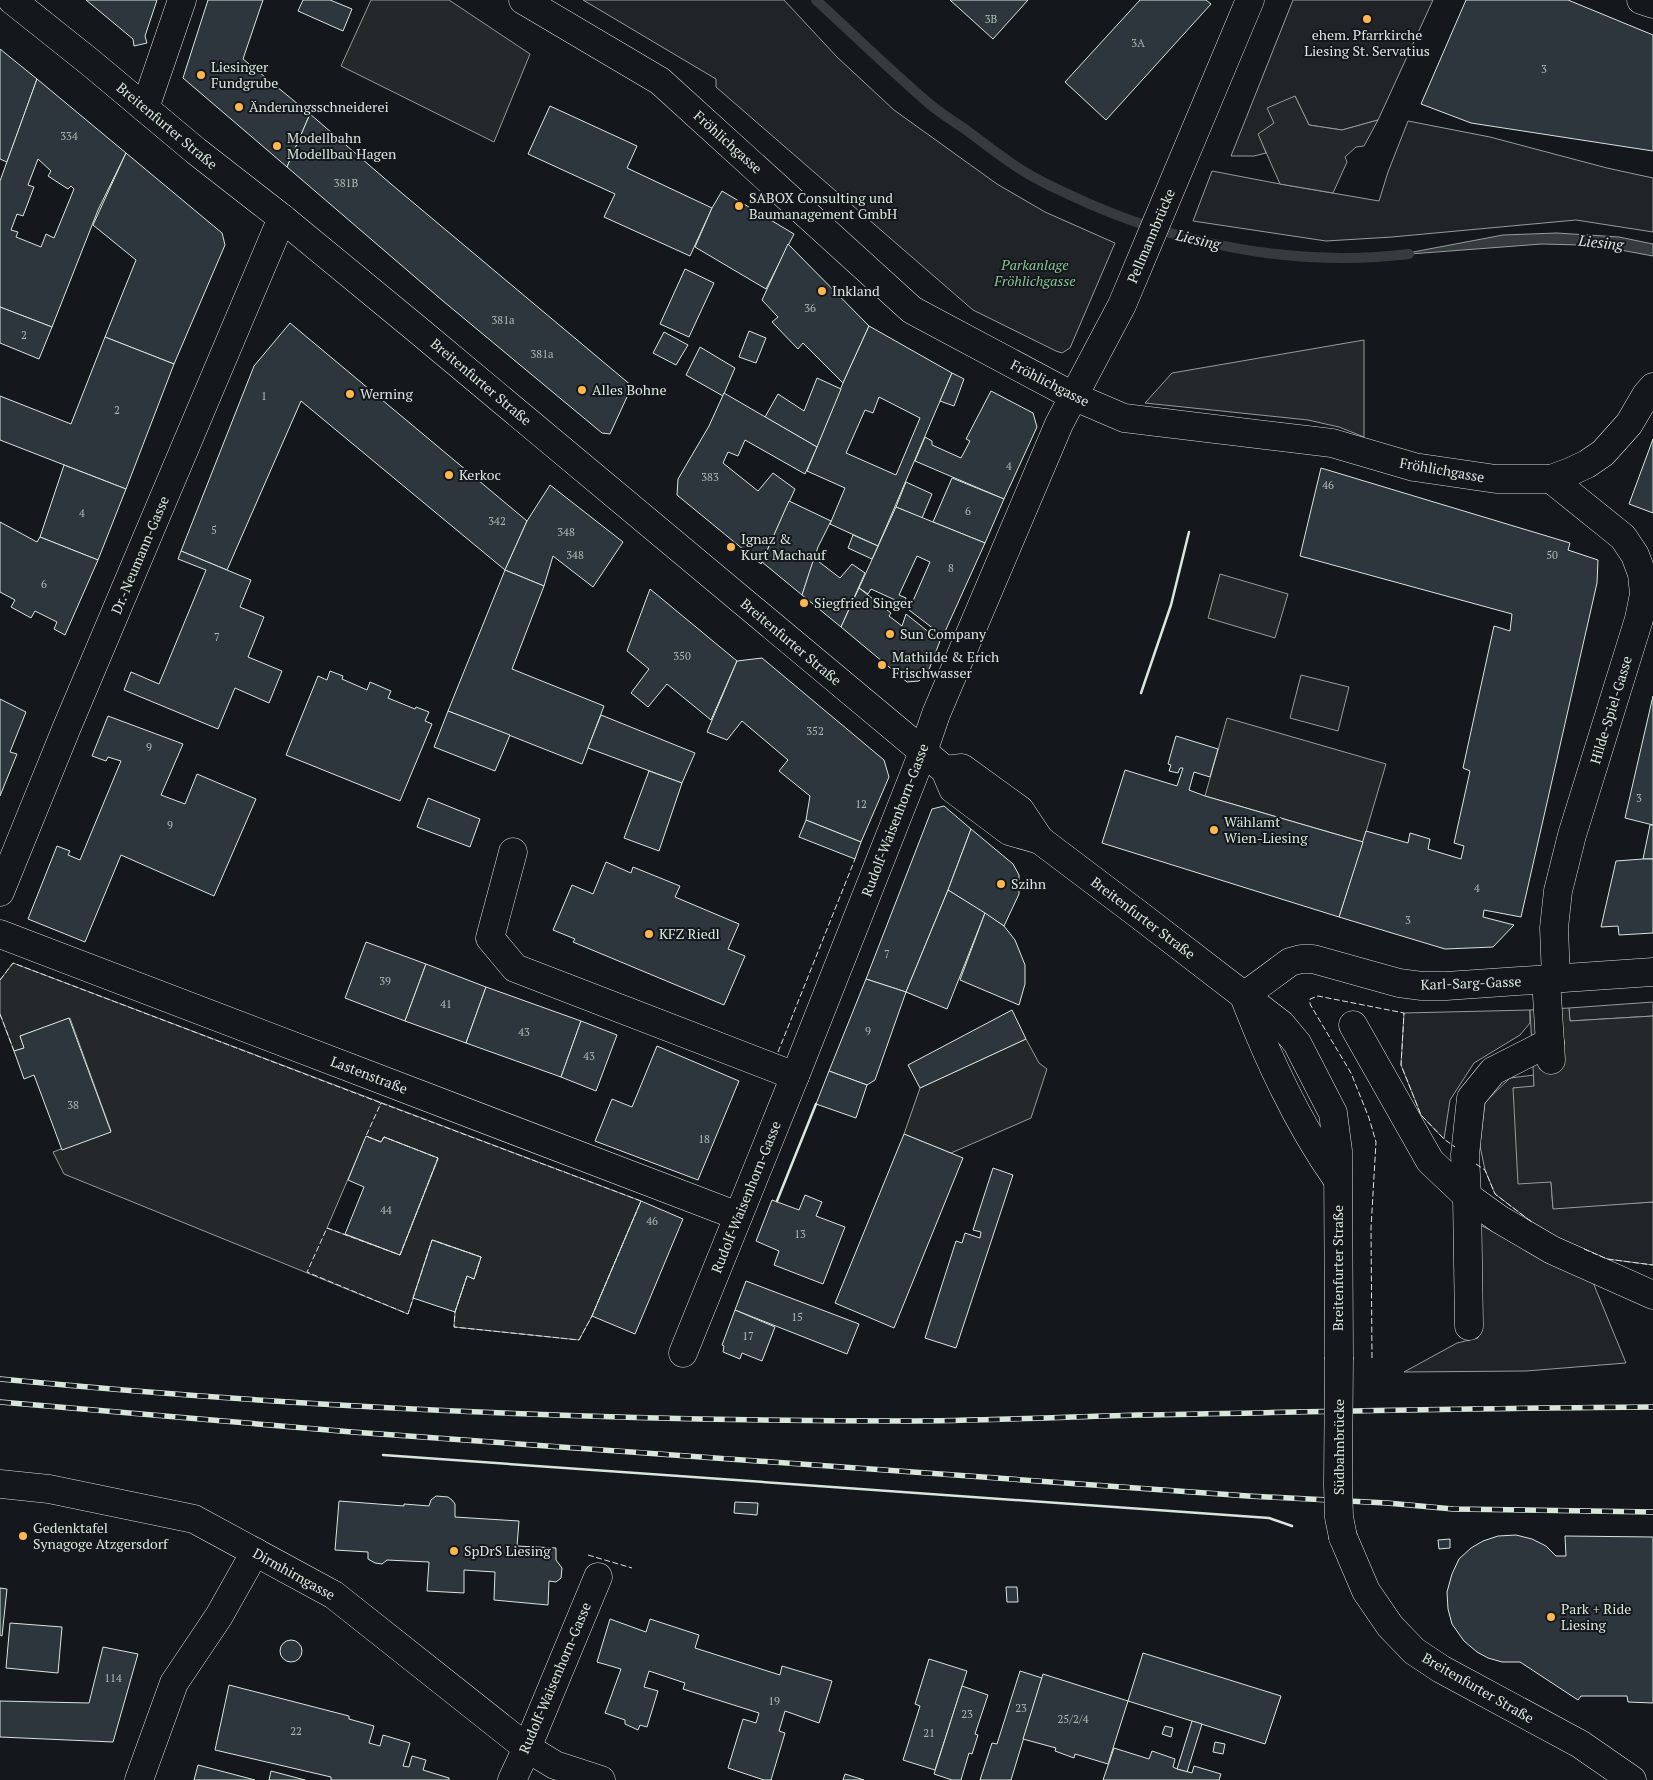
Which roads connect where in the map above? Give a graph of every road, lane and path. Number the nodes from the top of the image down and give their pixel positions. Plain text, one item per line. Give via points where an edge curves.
1 (12, 0) edge
2 (182, 0) edge
3 (523, 0) edge
4 (1250, 0) edge
5 (1641, 0) edge
6 (1653, 4) edge
7 (146, 108) junction
8 (282, 218) junction
9 (1125, 296) joint
10 (1653, 387) edge
11 (1075, 397) junction
12 (1551, 478) junction
13 (923, 752) junction
14 (513, 852) dead end
15 (0, 892) edge
16 (0, 934) edge
17 (1653, 972) edge
18 (1551, 979) junction
19 (1244, 996) junction
20 (1353, 1025) dead end
21 (795, 1076) junction
22 (1467, 1196) junction
23 (738, 1216) junction
24 (1653, 1295) edge
25 (1469, 1326) dead end
26 (683, 1353) dead end
27 (1339, 1357) joint
28 (0, 1484) edge
29 (1343, 1537) joint
30 (255, 1552) junction
31 (598, 1577) dead end
32 (527, 1748) junction
33 (139, 1780) edge
34 (512, 1780) edge
35 (601, 1780) edge
36 (1632, 1780) edge

1 - 7 street, Breitenfurter Straße
2 - 7 street
3 - 11 street, Fröhlichgasse via 660,81 912,310
4 - 9 street, Pellmannbrücke
5 - 6 street
7 - 8 street, Breitenfurter Straße
8 - 13 street, Breitenfurter Straße
8 - 15 street, Dr.-Neumann-Gasse
9 - 11 street, Rudolf-Waisenhorn-Gasse
10 - 12 street, Fröhlichgasse via 1629,424 1603,453 1570,472
11 - 12 street, Fröhlichgasse via 1124,418 1332,443 1414,467 1487,478
11 - 13 street, Rudolf-Waisenhorn-Gasse via 1059,424 936,714
12 - 18 street, Hilde-Spiel-Gasse via 1623,537 1635,554 1644,594 1558,891
13 - 19 street, Breitenfurter Straße via 945,770 962,768 1020,810 1040,840
13 - 21 street, Rudolf-Waisenhorn-Gasse
14 - 21 street via 490,938 515,968
16 - 23 street, Lastenstraße
17 - 18 street, Karl-Sarg-Gasse
18 - 19 street, Karl-Sarg-Gasse via 1422,986 1399,983 1337,964 1301,959 1290,962
18 - 22 street, Hilde-Spiel-Gasse via 1551,1051 1493,1071 1472,1098 1465,1155
19 - 27 street, Breitenfurter Straße via 1262,1042 1313,1143 1337,1179
20 - 22 street via 1430,1161
21 - 23 street, Rudolf-Waisenhorn-Gasse
22 - 24 street via 1552,1250
22 - 25 street
23 - 26 street, Rudolf-Waisenhorn-Gasse
27 - 29 street, Südbahnbrücke, bridge via 1338,1485
28 - 30 street, Dirmhirngasse via 49,1489 194,1519
29 - 36 street, Breitenfurter Straße via 1366,1592 1390,1626 1414,1651 1441,1669 1580,1744
30 - 32 street, Dirmhirngasse via 334,1595
30 - 33 street via 219,1616 174,1683
31 - 32 street, Rudolf-Waisenhorn-Gasse
32 - 34 street, Rudolf-Waisenhorn-Gasse
32 - 35 street, Dirmhirngasse via 555,1765

